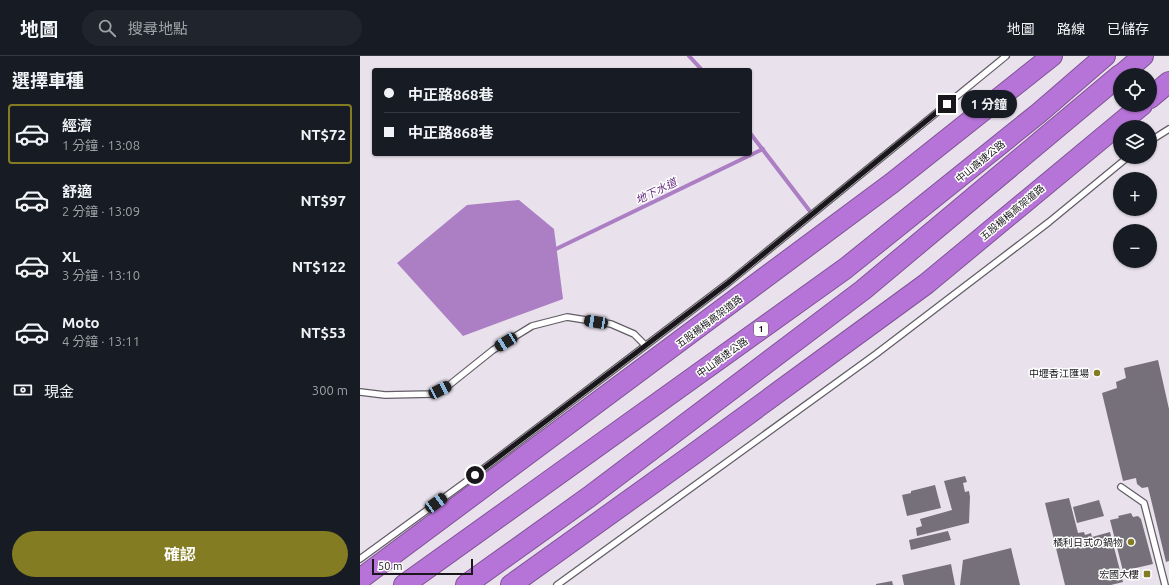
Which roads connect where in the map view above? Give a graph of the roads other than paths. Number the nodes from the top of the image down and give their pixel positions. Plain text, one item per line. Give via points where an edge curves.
1 (1006, 56) edge
2 (1052, 56) edge
3 (1105, 56) edge
4 (1143, 56) edge
5 (1128, 68) edge
6 (1113, 81) edge
7 (1169, 82) edge
8 (1157, 92) edge
9 (1134, 112) edge
10 (1169, 129) edge
11 (1157, 137) edge
12 (1119, 164) edge
13 (645, 345) junction
14 (360, 392) edge
15 (1121, 487) dead end
16 (360, 558) edge
17 (360, 579) edge
18 (404, 585) edge
19 (466, 585) edge
20 (511, 585) edge
21 (557, 585) edge
22 (1165, 585) edge

1 - 13 lane via 728,283
2 - 17 highway, 五股楊梅高架道路 via 879,193
3 - 18 highway, 中山高速公路 / 1 via 846,268
4 - 5 highway
6 - 19 highway via 863,290 589,497
7 - 8 highway
9 - 20 highway, 五股楊梅高架道路 via 926,284
10 - 11 lane
12 - 21 lane via 1049,222 876,354
13 - 14 lane via 634,334 611,324 567,317 532,326 493,350 448,386 433,394 385,395
13 - 16 lane via 475,475
15 - 22 lane via 1144,503

